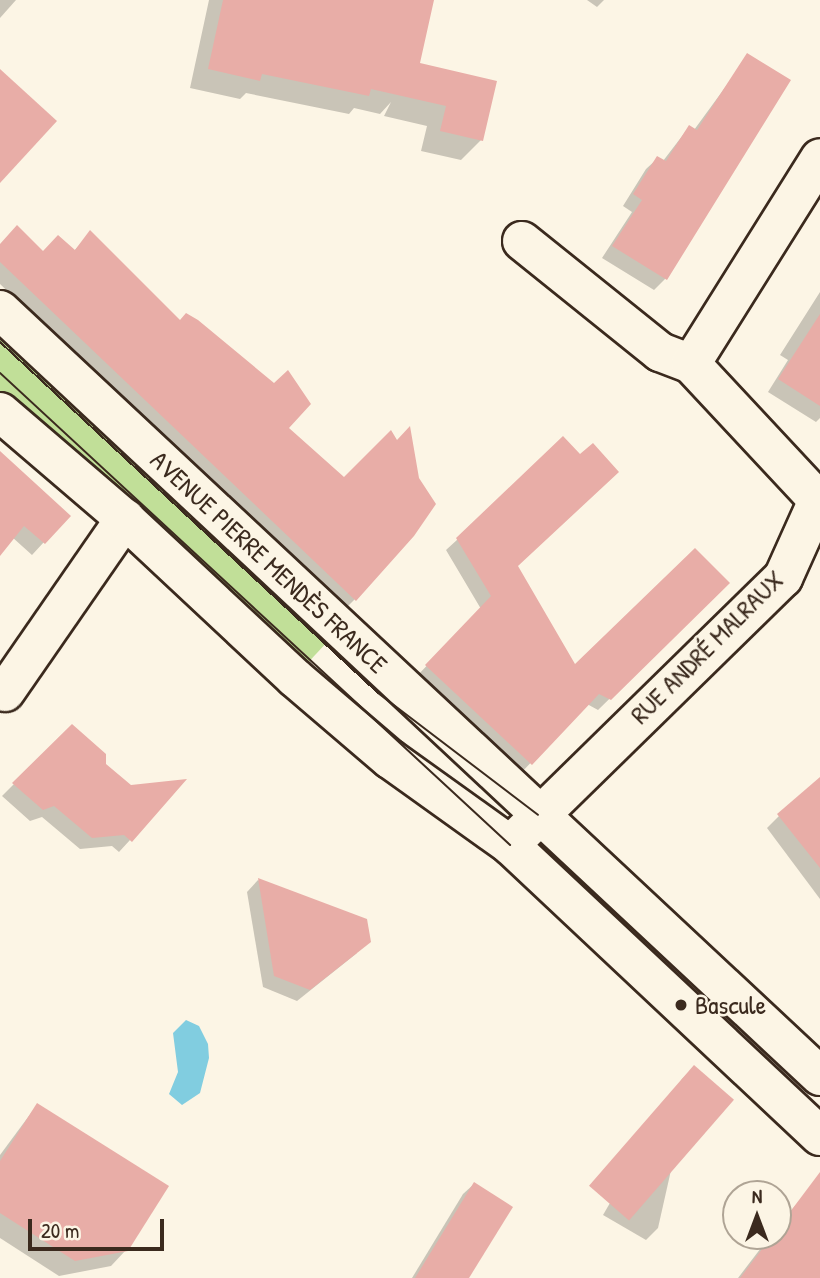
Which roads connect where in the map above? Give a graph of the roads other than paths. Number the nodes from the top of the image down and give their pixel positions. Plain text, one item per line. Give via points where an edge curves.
1 (820, 158) edge
2 (522, 241) dead end
3 (0, 310) edge
4 (691, 364) junction
5 (0, 412) edge
6 (125, 519) junction
7 (5, 691) dead end
8 (538, 815) junction
9 (510, 845) junction
10 (820, 1076) edge
11 (820, 1136) edge

1 - 4 main road
2 - 4 main road via 660,352
3 - 8 main road, AVENUE PIERRE MENDÈS FRANCE
4 - 8 main road, RUE ANDRÉ MALRAUX via 818,500 783,578
5 - 6 main road
6 - 7 main road
6 - 9 main road via 295,678 390,759
8 - 9 main road, RUE ANDRÉ MALRAUX
8 - 10 main road, AVENUE PIERRE MENDÈS FRANCE
9 - 11 main road

